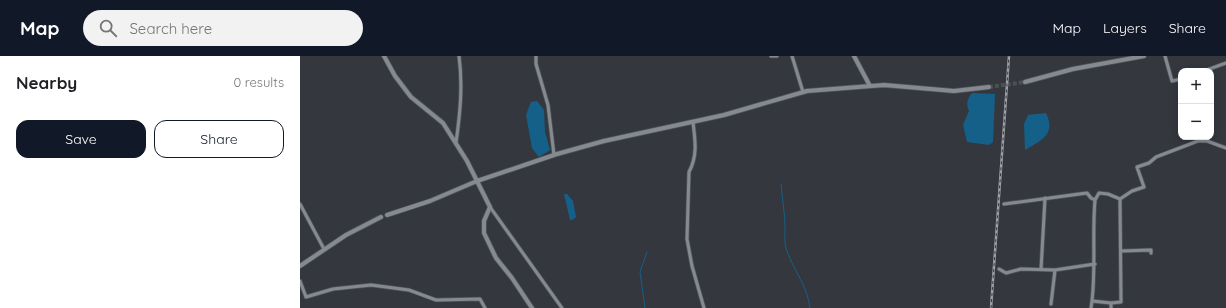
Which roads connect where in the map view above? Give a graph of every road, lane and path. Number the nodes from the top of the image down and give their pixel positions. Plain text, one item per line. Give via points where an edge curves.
1 (384, 56) edge
2 (459, 56) edge
3 (536, 56) edge
4 (771, 56) edge
5 (777, 56) edge
6 (792, 56) edge
7 (854, 56) edge
8 (1144, 56) edge
9 (1165, 56) edge
10 (1226, 63) edge
11 (1212, 68) edge
12 (1178, 80) edge
13 (1025, 82) tunnel mouth
14 (870, 86) junction
15 (989, 87) tunnel mouth
16 (803, 92) junction
17 (693, 122) junction
18 (456, 143) junction
19 (1226, 148) edge
20 (554, 155) junction
21 (477, 181) junction
22 (1045, 198) junction
23 (1120, 199) junction
24 (1095, 200) junction
25 (300, 204) edge
26 (1004, 204) dead end
27 (490, 207) junction
28 (387, 214) joint
29 (381, 217) joint
30 (324, 249) junction
31 (1121, 251) junction
32 (1151, 253) dead end
33 (1095, 264) junction
34 (300, 266) edge
35 (999, 269) dead end
36 (1041, 270) junction
37 (1054, 270) junction
38 (300, 281) edge
39 (1092, 301) junction
40 (1111, 302) junction
41 (1051, 304) dead end
42 (703, 305) edge
43 (485, 308) edge
44 (532, 308) edge
45 (562, 308) edge
46 (1092, 308) edge
47 (1111, 308) edge

1 - 18 street via 411,97 442,123
2 - 18 street via 462,80
3 - 20 street via 548,105
4 - 5 street
6 - 16 street
7 - 14 street
8 - 13 street via 1073,69
9 - 12 street via 1172,81
10 - 11 street
14 - 15 street via 954,91
14 - 16 street
16 - 17 street
17 - 20 street via 604,141
17 - 42 street via 695,156 689,172 687,239
18 - 21 street
19 - 23 street via 1207,141 1198,141 1156,157 1137,168 1144,188 1132,191
20 - 21 street
21 - 27 street
21 - 28 street
22 - 24 street via 1087,193
22 - 26 street
22 - 36 street
23 - 24 street via 1099,193
23 - 31 street
24 - 33 street
25 - 30 street
27 - 44 street via 484,221 484,233 496,258
27 - 45 street
28 - 29 street
29 - 30 street
30 - 34 street
31 - 32 street via 1151,250
31 - 40 street via 1121,302
33 - 37 street
33 - 39 street
35 - 36 street via 1006,273 1021,268
36 - 37 street
37 - 41 street
38 - 43 street via 306,297 333,289 371,285 409,290 436,300 480,299
39 - 40 street
39 - 46 street
40 - 47 street

